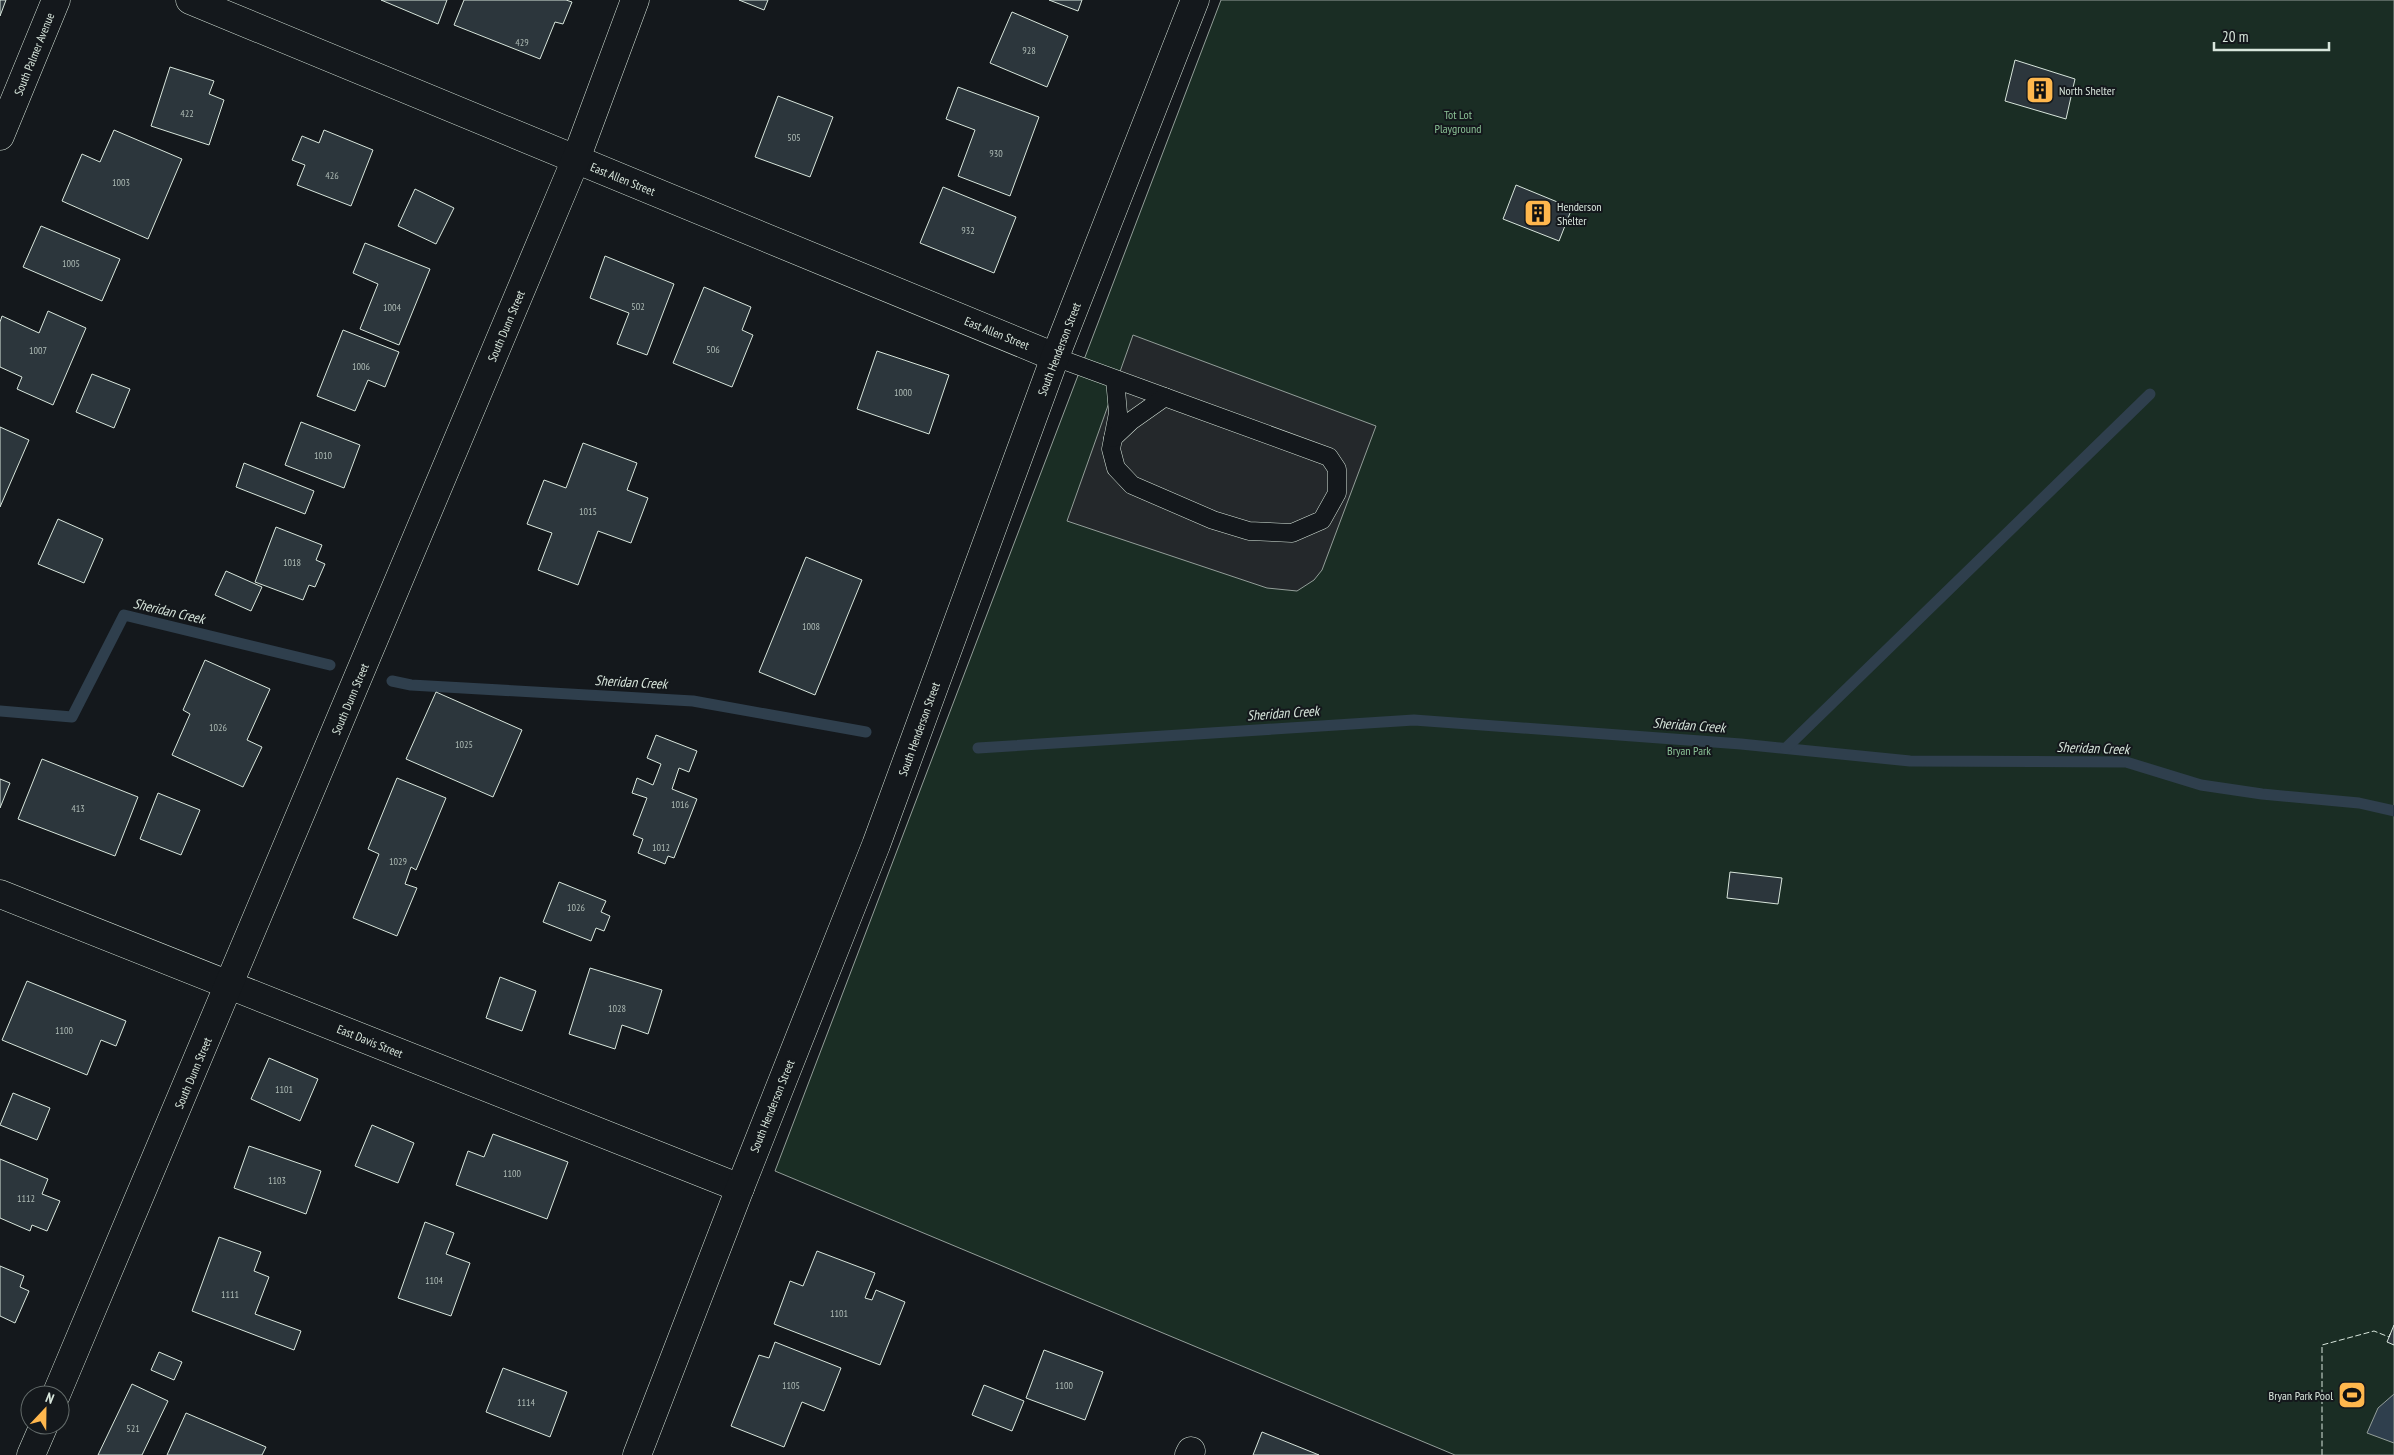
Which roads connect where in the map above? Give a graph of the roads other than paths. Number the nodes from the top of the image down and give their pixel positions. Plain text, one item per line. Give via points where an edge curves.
1 (56, 0) edge
2 (190, 0) edge
3 (635, 0) edge
4 (1195, 0) edge
5 (0, 136) edge
6 (576, 159) junction
7 (1055, 357) junction
8 (1115, 379) junction
9 (1165, 397) junction
10 (1113, 438) junction
11 (0, 894) edge
12 (230, 986) junction
13 (740, 1188) junction
14 (60, 1385) edge
15 (40, 1435) edge
16 (31, 1455) edge
17 (638, 1455) edge

1 - 5 street, South Palmer Avenue
2 - 6 street, East Allen Street
3 - 6 street, South Dunn Street
4 - 7 street, South Henderson Street
6 - 7 street, East Allen Street
6 - 12 street, South Dunn Street
7 - 8 lane
7 - 13 street, South Henderson Street via 876,844
8 - 9 lane
8 - 10 lane via 1118,413
9 - 10 lane
9 - 10 lane via 1329,457 1337,469 1337,493 1322,520 1292,533 1249,530 1213,520 1132,485 1116,468 1111,449
11 - 12 street, East Davis Street
12 - 13 street, East Davis Street
12 - 14 street, South Dunn Street
13 - 17 street, South Henderson Street
15 - 16 street

